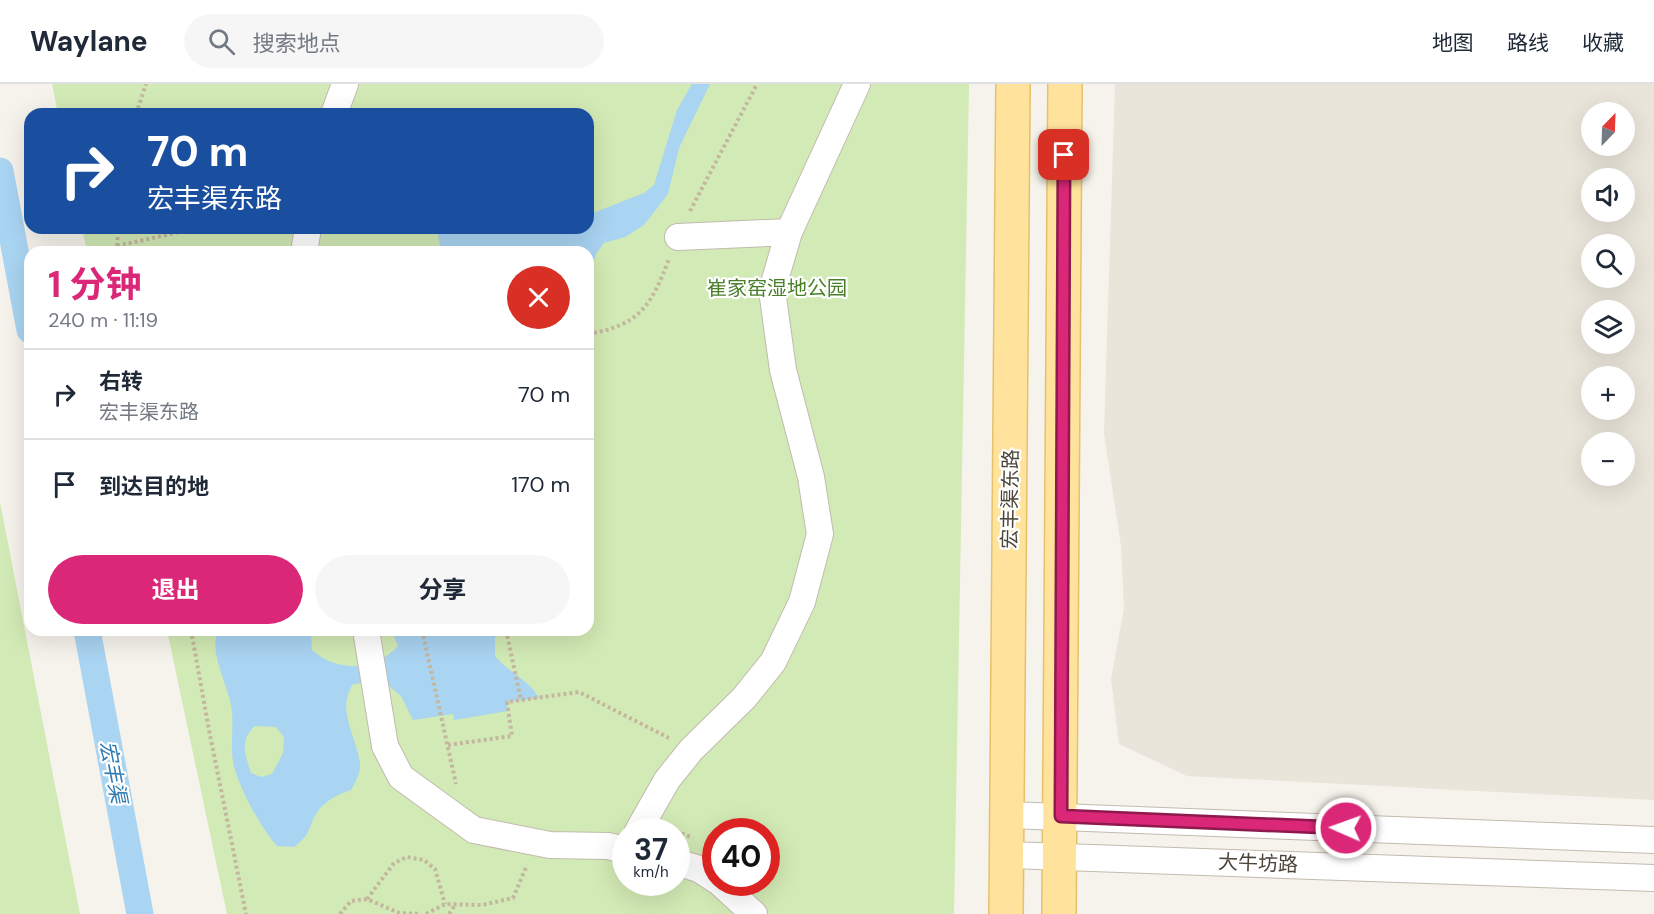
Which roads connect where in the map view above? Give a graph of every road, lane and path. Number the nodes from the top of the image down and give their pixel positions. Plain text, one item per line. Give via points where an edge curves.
1 (146, 84) edge
2 (345, 84) edge
3 (757, 84) edge
4 (857, 84) edge
5 (1013, 84) edge
6 (1065, 84) edge
7 (138, 108) edge
8 (336, 108) edge
9 (789, 232) junction
10 (174, 234) edge
11 (678, 237) junction
12 (128, 246) edge
13 (594, 332) edge
14 (192, 636) edge
15 (367, 636) edge
16 (423, 636) edge
17 (507, 636) edge
18 (521, 700) junction
19 (448, 745) junction
20 (691, 750) junction
21 (456, 787) dead end
22 (1007, 815) junction
23 (1061, 816) junction
24 (645, 818) edge
25 (528, 840) junction
26 (1654, 840) edge
27 (612, 849) edge
28 (1006, 855) junction
29 (1059, 855) junction
30 (1654, 878) edge
31 (734, 896) edge
32 (367, 899) junction
33 (445, 904) junction
34 (455, 905) junction
35 (246, 914) edge
36 (340, 914) edge
37 (421, 914) edge
38 (426, 914) edge
39 (449, 914) edge
40 (754, 914) edge
41 (1006, 914) edge
42 (1059, 914) edge

1 - 7 path
2 - 8 street
3 - 11 path
4 - 9 street
5 - 22 main road, 宏丰渠东路
6 - 23 main road
9 - 11 street
9 - 20 street via 771,290 783,370 811,477 820,534 802,602 772,662 744,698
10 - 12 path
11 - 13 path via 658,290 639,314 627,324
14 - 35 path
15 - 25 street via 386,746 401,777 474,830
16 - 19 path
17 - 18 path
18 - 19 path via 507,702 512,736
18 - 20 path via 579,692
19 - 21 path
20 - 24 street
22 - 23 street, 大牛坊路
22 - 28 main road, 宏丰渠东路
23 - 26 street, 大牛坊路
23 - 29 main road
25 - 27 street
25 - 34 path via 528,862 513,898 482,905
28 - 29 street, 大牛坊路
28 - 41 main road, 宏丰渠东路
29 - 30 street, 大牛坊路
29 - 42 main road
31 - 40 street
32 - 33 path via 394,863 407,857 424,860 435,869
32 - 36 path via 351,901
32 - 37 path via 399,913
33 - 34 path
33 - 38 path
34 - 39 path

